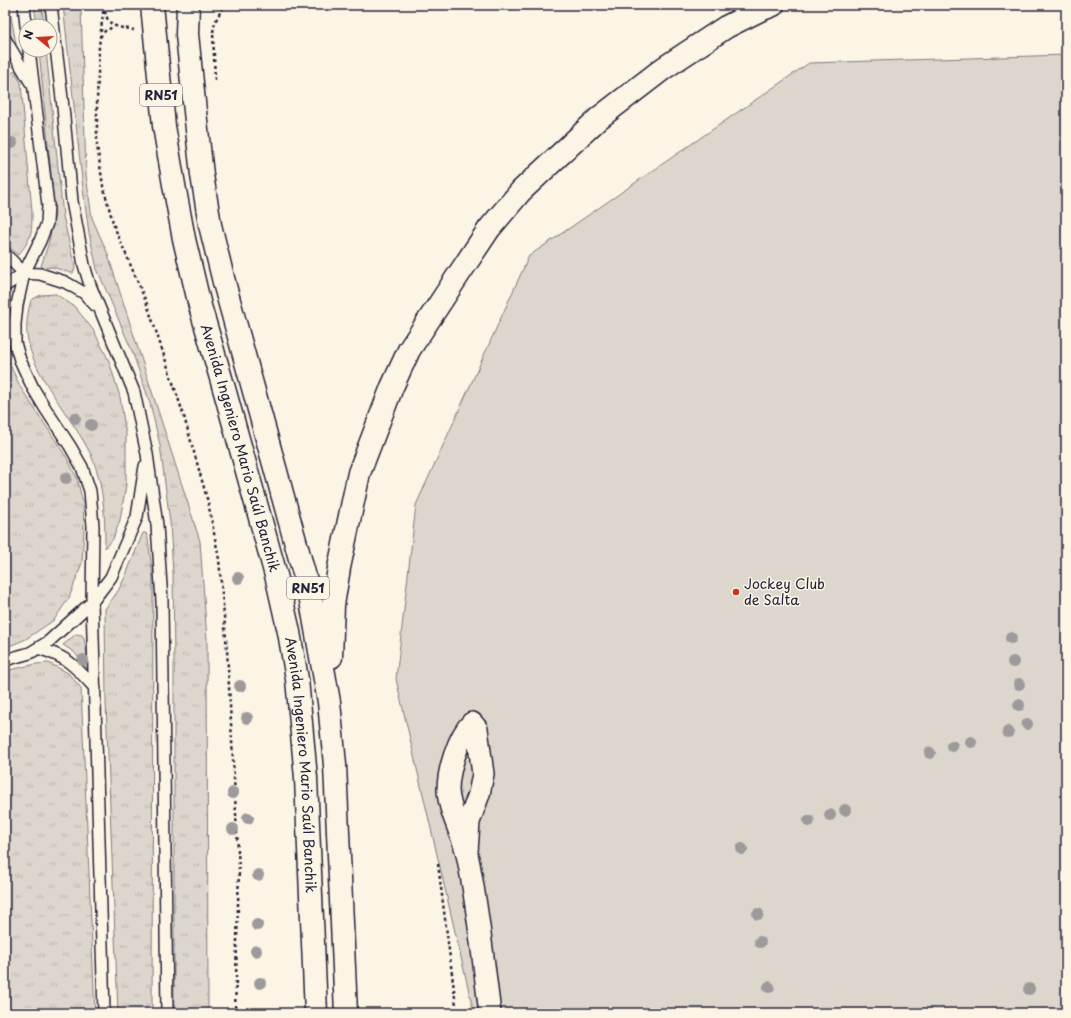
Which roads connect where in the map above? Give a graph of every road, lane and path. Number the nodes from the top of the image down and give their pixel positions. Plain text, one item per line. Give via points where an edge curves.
1 (24, 5) edge
2 (51, 5) edge
3 (152, 5) edge
4 (188, 5) edge
5 (224, 5) edge
6 (773, 5) edge
7 (104, 6) edge
8 (25, 18) edge
9 (115, 26) junction
10 (156, 35) junction
11 (5, 39) edge
12 (100, 39) junction
13 (30, 58) edge
14 (215, 83) dead end
15 (33, 86) junction
16 (5, 254) edge
17 (24, 273) junction
18 (5, 286) edge
19 (100, 310) junction
20 (147, 454) junction
21 (92, 602) junction
22 (38, 648) junction
23 (5, 660) edge
24 (95, 688) junction
25 (329, 702) junction
26 (466, 852) junction
27 (438, 864) dead end
28 (104, 1013) edge
29 (167, 1013) edge
30 (235, 1013) edge
31 (316, 1013) edge
32 (346, 1013) edge
33 (457, 1013) edge
34 (490, 1013) edge

1 - 8 lane
2 - 19 lane via 72,200 84,265
3 - 10 highway, Avenida Ingeniero Mario Saúl Banchik / RN51
4 - 25 highway, Avenida Ingeniero Mario Saúl Banchik / RN51 via 190,64 210,225 310,595
5 - 14 path via 213,32
6 - 25 highway via 726,27 664,68 576,138 520,191 489,229 409,350 359,473 333,605
7 - 9 path via 107,20
7 - 12 path
9 - 10 path
9 - 12 path via 105,31
10 - 31 highway, Avenida Ingeniero Mario Saúl Banchik / RN51 via 164,126 184,239 200,306 276,579 297,679 306,778
11 - 15 lane
12 - 30 path via 97,144 103,186 114,226 147,304 183,413 208,502 219,559 227,650 239,869
13 - 15 lane
15 - 17 lane via 48,205 47,223
16 - 17 lane
17 - 18 lane
17 - 19 lane via 40,274 65,282 84,293
17 - 21 lane via 17,305 15,343 33,388 82,467 90,491 93,526
19 - 20 lane via 134,392
20 - 21 lane via 137,517 111,577
20 - 29 lane via 157,525 162,601
21 - 22 lane
21 - 24 lane
22 - 23 lane
22 - 24 lane via 56,653 68,661
24 - 28 lane
25 - 32 highway, Avenida Ingeniero Mario Saúl Banchik / RN51 via 337,810
26 - 26 street via 469,822 483,774 477,729 472,723 466,728 451,765 448,791
26 - 34 street
27 - 33 path

